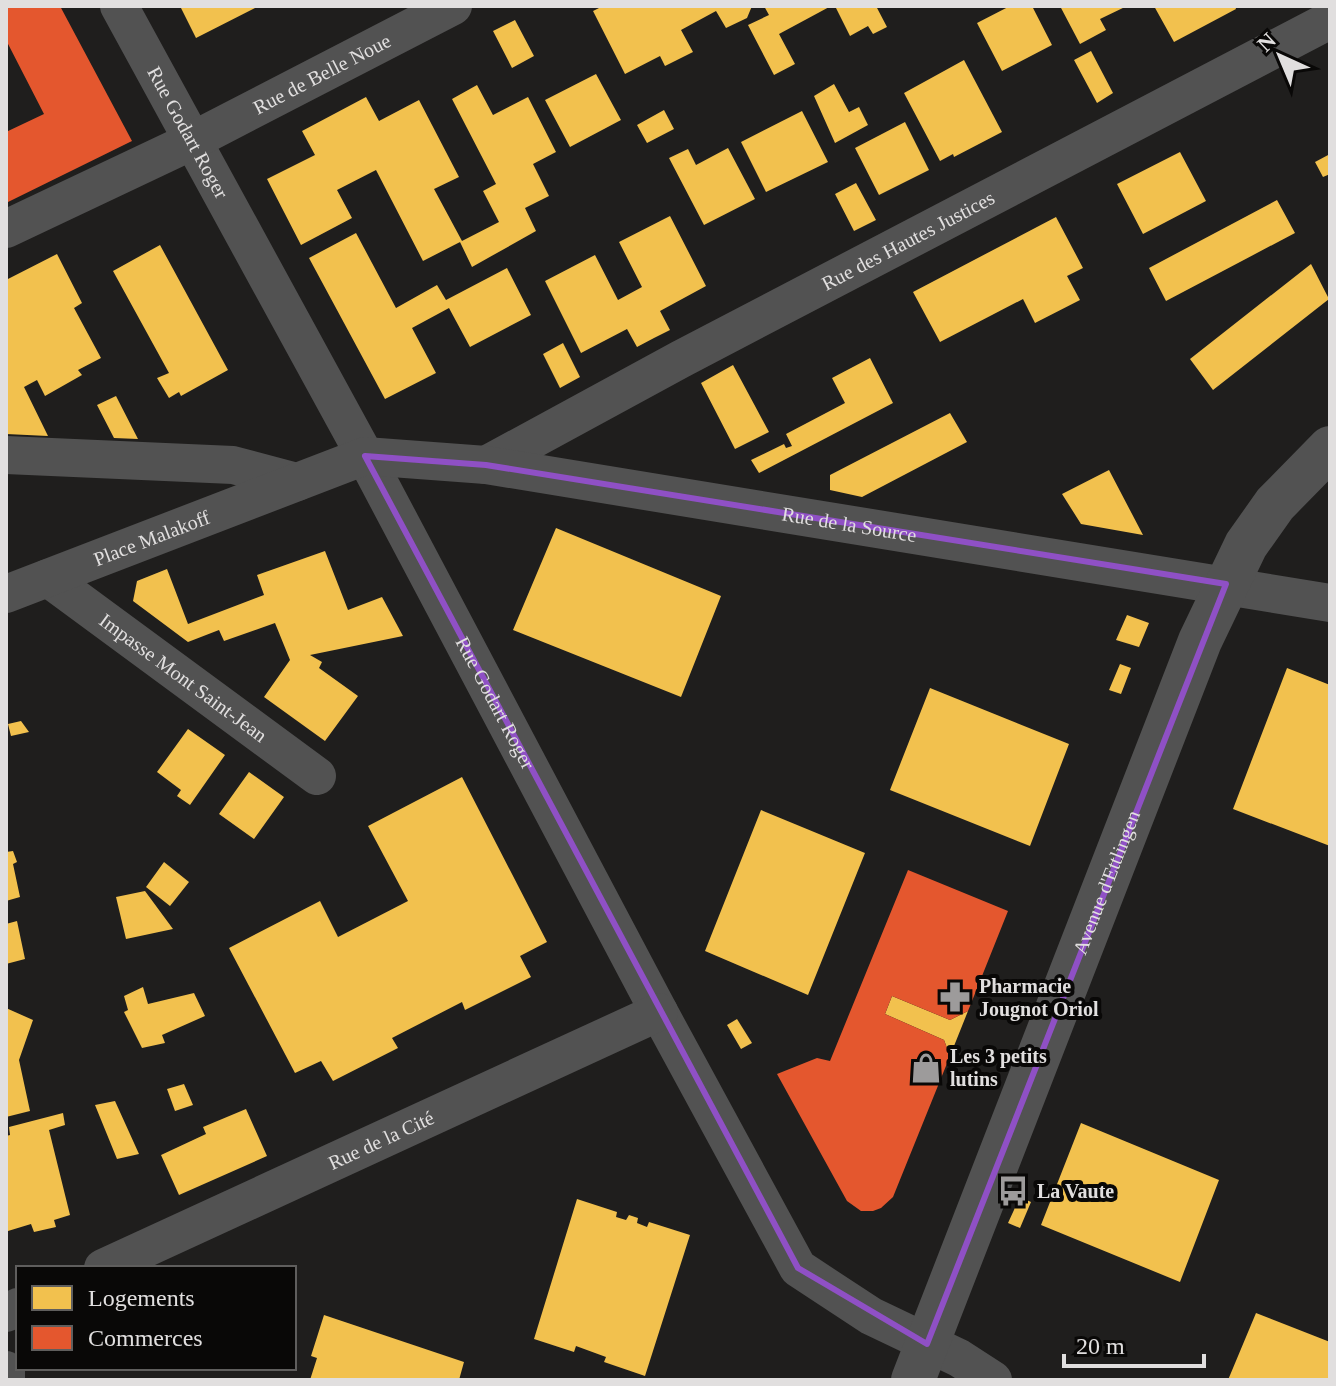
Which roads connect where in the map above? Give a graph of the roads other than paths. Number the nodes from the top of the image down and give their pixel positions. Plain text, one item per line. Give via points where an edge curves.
1 (119, 6) edge
2 (453, 6) edge
3 (1330, 20) edge
4 (192, 141) junction
5 (6, 229) edge
6 (1330, 448) edge
7 (6, 455) edge
8 (365, 456) junction
9 (486, 465) junction
10 (297, 482) junction
11 (48, 578) junction
12 (1226, 584) junction
13 (6, 594) edge
14 (1330, 603) edge
15 (317, 776) dead end
16 (659, 1012) junction
17 (107, 1266) edge
18 (920, 1362) edge
19 (6, 1370) edge
20 (6, 1378) edge
21 (993, 1380) edge

1 - 4 street, Rue Godart Roger
2 - 4 street, Rue de Belle Noue
3 - 9 street, Rue des Hautes Justices
4 - 5 street, Rue de Belle Noue
4 - 8 street, Rue Godart Roger
6 - 12 street, Avenue d'Ettlingen via 1275,504
7 - 10 street via 233,465
8 - 9 street, Rue de la Source
8 - 10 street, Place Malakoff
8 - 16 street, Rue Godart Roger
9 - 12 street, Rue de la Source
10 - 11 street, Place Malakoff
11 - 13 street, Place Malakoff
11 - 15 street, Impasse Mont Saint-Jean
12 - 14 street, Rue de la Source
12 - 18 street, Avenue d'Ettlingen
16 - 17 street, Rue de la Cité
16 - 18 street, Rue Godart Roger via 798,1268 871,1316
18 - 21 street, Rue Godart Roger via 959,1358
19 - 20 street

